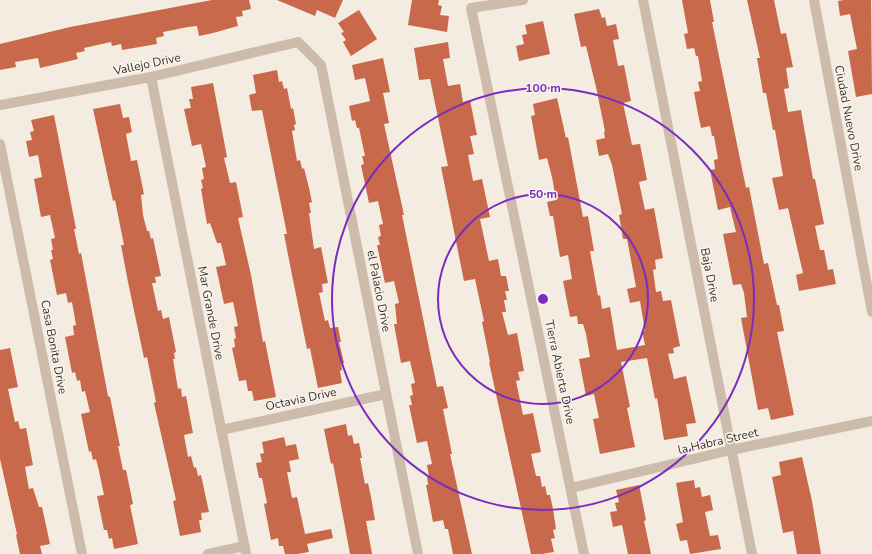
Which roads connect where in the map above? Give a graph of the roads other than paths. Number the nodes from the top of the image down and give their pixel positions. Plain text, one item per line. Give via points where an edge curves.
1 (523, 0) edge
2 (643, 0) edge
3 (814, 0) edge
4 (298, 42) joint
5 (151, 78) junction
6 (0, 105) edge
7 (0, 144) edge
8 (872, 312) edge
9 (386, 394) junction
10 (872, 421) edge
11 (221, 430) junction
12 (731, 450) junction
13 (571, 488) junction
14 (245, 550) edge
15 (82, 554) edge
16 (208, 554) edge
17 (418, 554) edge
18 (584, 554) edge
19 (752, 554) edge

1 - 13 street, Tierra Abierta Drive via 471,8
2 - 12 street, Baja Drive
3 - 8 street, Ciudad Nuevo Drive
4 - 5 street, Vallejo Drive
4 - 9 street, el Palacio Drive via 321,65
5 - 6 street, Vallejo Drive
5 - 11 street, Mar Grande Drive
7 - 15 street, Casa Bonita Drive
9 - 11 street, Octavia Drive
9 - 17 street, el Palacio Drive
10 - 12 street, la Habra Street
11 - 14 street, Mar Grande Drive
12 - 13 street, la Habra Street
12 - 19 street, Baja Drive
13 - 18 street, Tierra Abierta Drive
14 - 16 street

